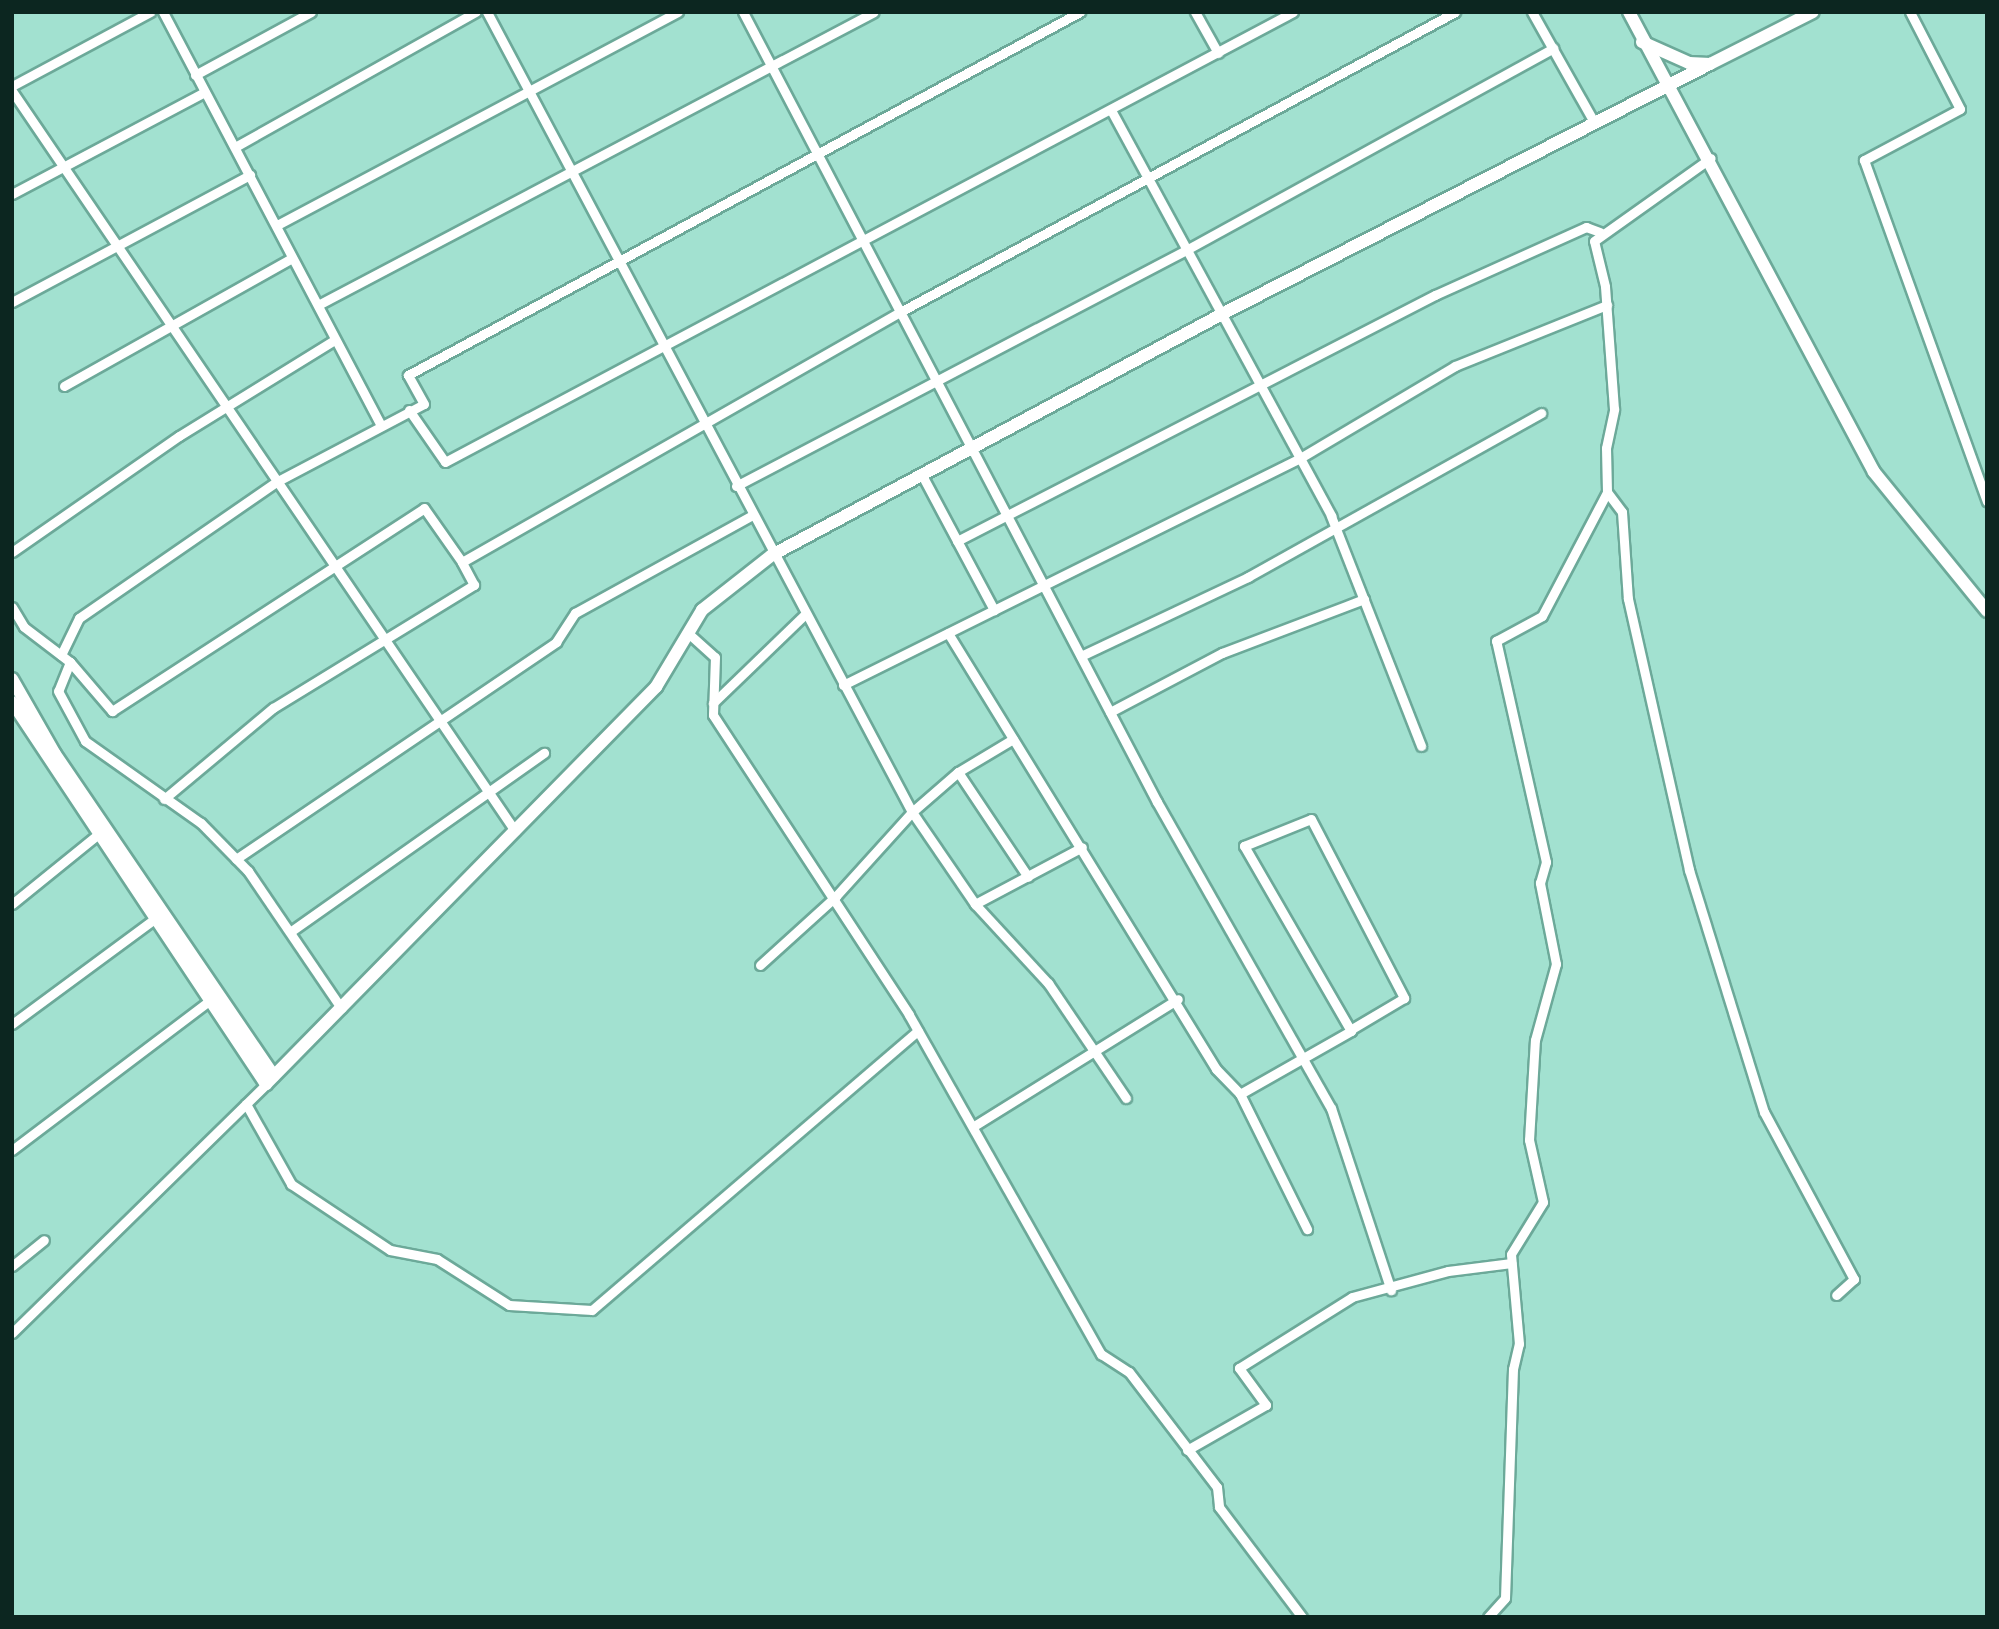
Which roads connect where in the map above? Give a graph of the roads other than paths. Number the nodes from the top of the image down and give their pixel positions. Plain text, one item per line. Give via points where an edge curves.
1 (150, 12) edge
2 (163, 12) edge
3 (311, 12) edge
4 (476, 12) edge
5 (487, 12) edge
6 (678, 12) edge
7 (743, 12) edge
8 (874, 12) edge
9 (1080, 12) edge
10 (1195, 12) edge
11 (1293, 12) edge
12 (1455, 12) edge
13 (1532, 12) edge
14 (1629, 12) edge
15 (1813, 12) edge
16 (1910, 12) edge
17 (1642, 42) junction
18 (1553, 48) junction
19 (1218, 53) junction
20 (1710, 64) junction
21 (772, 66) junction
22 (195, 75) junction
23 (1671, 86) junction
24 (12, 89) edge
25 (205, 92) junction
26 (529, 92) junction
27 (1111, 110) junction
28 (1594, 122) junction
29 (235, 147) junction
30 (816, 153) junction
31 (1711, 158) junction
32 (61, 166) junction
33 (572, 170) junction
34 (250, 175) junction
35 (1149, 181) junction
36 (12, 194) edge
37 (279, 224) junction
38 (1600, 232) junction
39 (112, 243) junction
40 (864, 244) junction
41 (1188, 249) junction
42 (292, 258) junction
43 (619, 263) junction
44 (12, 302) edge
45 (318, 305) junction
46 (1607, 305) junction
47 (900, 312) junction
48 (1224, 313) junction
49 (169, 327) junction
50 (333, 341) junction
51 (663, 350) junction
52 (937, 382) junction
53 (64, 386) dead end
54 (1262, 387) junction
55 (225, 408) junction
56 (409, 410) junction
57 (1541, 412) dead end
58 (380, 423) junction
59 (704, 429) junction
60 (972, 450) junction
61 (1300, 458) junction
62 (923, 477) junction
63 (276, 482) junction
64 (736, 486) junction
65 (1607, 492) junction
66 (1987, 502) edge
67 (751, 516) junction
68 (1007, 517) junction
69 (1336, 530) junction
70 (957, 541) junction
71 (12, 552) edge
72 (772, 555) junction
73 (331, 562) junction
74 (462, 562) junction
75 (1045, 586) junction
76 (1364, 600) junction
77 (12, 607) edge
78 (994, 610) junction
79 (1987, 611) edge
80 (804, 615) junction
81 (688, 633) junction
82 (948, 634) junction
83 (384, 640) junction
84 (61, 655) junction
85 (1081, 656) junction
86 (70, 662) junction
87 (12, 679) edge
88 (843, 685) junction
89 (12, 702) edge
90 (713, 703) junction
91 (1110, 712) junction
92 (438, 717) junction
93 (1013, 739) junction
94 (1421, 746) dead end
95 (544, 753) dead end
96 (958, 772) junction
97 (488, 792) junction
98 (164, 799) junction
99 (912, 812) junction
100 (515, 831) junction
101 (96, 836) junction
102 (1082, 847) junction
103 (236, 859) junction
104 (1028, 877) junction
105 (836, 896) junction
106 (12, 904) edge
107 (975, 904) junction
108 (153, 920) junction
109 (290, 932) junction
110 (760, 965) dead end
111 (1178, 999) junction
112 (209, 1001) junction
113 (341, 1008) junction
114 (12, 1024) edge
115 (1350, 1030) junction
116 (918, 1031) junction
117 (1094, 1050) junction
118 (1303, 1062) junction
119 (270, 1080) junction
120 (1240, 1094) junction
121 (1126, 1098) dead end
122 (246, 1104) junction
123 (974, 1126) junction
124 (12, 1150) edge
125 (1307, 1229) dead end
126 (44, 1240) dead end
127 (1512, 1263) junction
128 (12, 1266) edge
129 (1391, 1290) junction
130 (1836, 1295) dead end
131 (12, 1333) edge
132 (1187, 1450) junction
133 (1302, 1617) edge
134 (1488, 1617) edge

1 - 24 street
2 - 22 street
3 - 22 street
4 - 29 street
5 - 26 street
6 - 26 street
7 - 21 street
8 - 21 street
9 - 30 street
10 - 19 street
11 - 19 street
12 - 35 street
13 - 18 street
14 - 17 street
15 - 20 street
16 - 66 street via 1960,109 1864,160
17 - 20 street via 1689,63
17 - 23 street
18 - 28 street
18 - 41 street
19 - 27 street
20 - 23 street
21 - 30 street
21 - 33 street
22 - 25 street
23 - 28 street
23 - 31 street
24 - 32 street
25 - 29 street
25 - 32 street
26 - 33 street
26 - 37 street
27 - 35 street
27 - 40 street
28 - 48 street
29 - 34 street
30 - 40 street
30 - 43 street
31 - 38 street
31 - 79 street via 1874,472
32 - 36 street
32 - 39 street
33 - 43 street
33 - 45 street
34 - 37 street
34 - 39 street
35 - 41 street
35 - 47 street
37 - 42 street
38 - 46 street via 1594,241
38 - 54 street via 1586,227 1544,244
39 - 44 street
39 - 49 street
40 - 47 street
40 - 51 street
41 - 48 street
41 - 52 street
42 - 45 street
42 - 49 street
43 - 51 street
43 - 56 street via 408,375 424,404
45 - 50 street
46 - 61 street via 1455,366
46 - 65 street via 1615,409 1606,448
47 - 52 street
47 - 59 street
48 - 54 street
48 - 60 street
49 - 53 street
49 - 55 street
50 - 55 street
50 - 58 street
51 - 56 street via 445,462
51 - 59 street
52 - 60 street
52 - 64 street
54 - 61 street
54 - 68 street
55 - 63 street
55 - 71 street
56 - 58 street
57 - 69 street
58 - 63 street
59 - 64 street
59 - 74 street
60 - 62 street
60 - 68 street
61 - 69 street
61 - 75 street
62 - 70 street
62 - 72 street
63 - 73 street
63 - 84 street via 79,618
64 - 67 street
65 - 127 street via 1554,600 1542,616 1496,640 1495,653 1546,862 1540,883 1556,964 1535,1040 1529,1140 1543,1202
65 - 130 street via 1622,512 1628,599 1689,870 1764,1112 1854,1279
67 - 72 street
67 - 92 street via 575,613 556,642
68 - 70 street
68 - 75 street
69 - 76 street
69 - 85 street
70 - 78 street
72 - 80 street
72 - 81 street via 702,610
73 - 74 street via 424,508
73 - 83 street
73 - 86 street via 112,711
74 - 83 street via 474,585
75 - 78 street
75 - 85 street
76 - 91 street via 1222,653
76 - 94 street
77 - 84 street via 24,627
78 - 82 street
80 - 88 street
80 - 90 street
81 - 90 street via 715,657
81 - 100 street via 656,687
82 - 88 street
82 - 93 street
83 - 92 street
83 - 98 street via 273,708
84 - 86 street
85 - 91 street
86 - 98 street via 58,691 85,741
87 - 119 street via 62,765
88 - 99 street
89 - 101 street
90 - 105 street via 713,715
91 - 118 street
92 - 97 street
92 - 103 street
93 - 96 street
93 - 102 street
95 - 97 street
96 - 99 street
96 - 104 street
97 - 100 street
97 - 109 street
98 - 103 street via 201,823
99 - 105 street
99 - 107 street
100 - 113 street
101 - 106 street
101 - 108 street
102 - 104 street
102 - 111 street
103 - 109 street
104 - 107 street
105 - 110 street
105 - 116 street
107 - 117 street via 1032,962
108 - 112 street
108 - 114 street
109 - 113 street
111 - 117 street
111 - 120 street via 1216,1069
112 - 119 street
112 - 124 street
113 - 119 street
115 - 115 street via 1244,846 1311,819 1404,998
115 - 118 street
116 - 122 street via 592,1310 509,1305 436,1259 390,1250 291,1184
116 - 123 street
117 - 121 street
117 - 123 street
118 - 120 street
118 - 129 street via 1331,1108
119 - 122 street
120 - 125 street
122 - 131 street
123 - 132 street via 1101,1354 1129,1372
126 - 128 street
127 - 129 street via 1448,1270
127 - 134 street via 1519,1344 1513,1368 1505,1598
129 - 132 street via 1352,1297 1239,1368 1266,1405
132 - 133 street via 1217,1487 1219,1507

